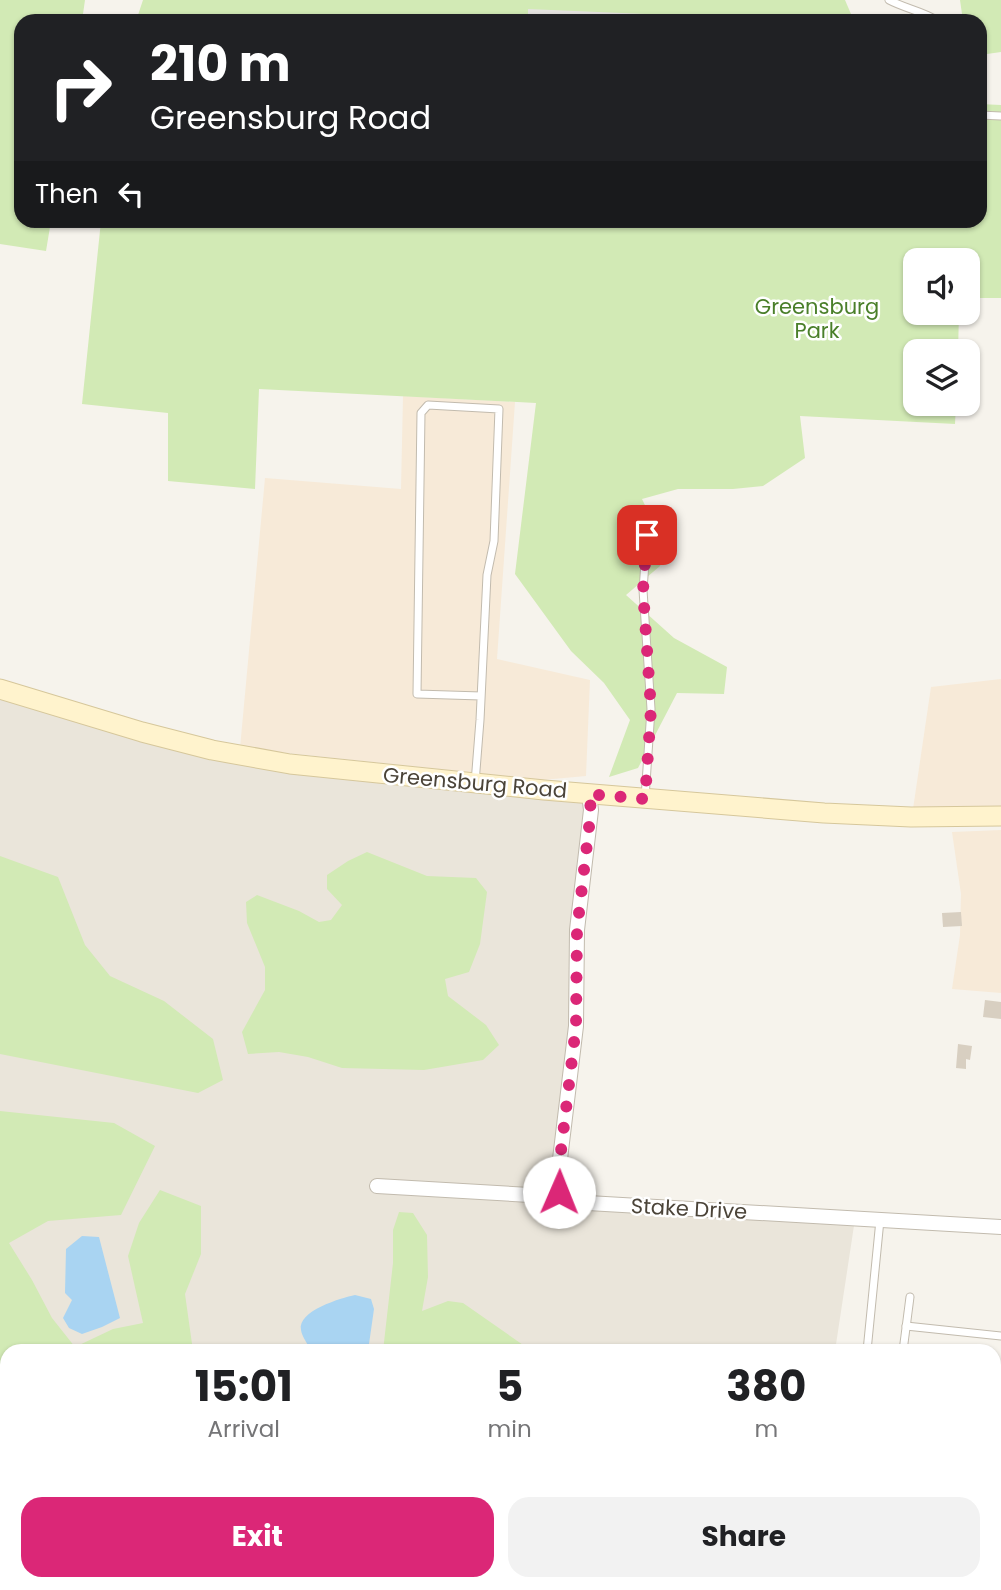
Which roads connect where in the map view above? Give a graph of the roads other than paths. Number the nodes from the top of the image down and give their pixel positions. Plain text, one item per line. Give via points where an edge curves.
1 (890, 0) edge
2 (928, 14) edge
3 (647, 535) dead end
4 (0, 689) edge
5 (481, 696) junction
6 (474, 784) junction
7 (589, 794) junction
8 (645, 799) junction
9 (1001, 816) edge
10 (377, 1186) dead end
11 (564, 1197) junction
12 (880, 1220) junction
13 (1001, 1227) edge
14 (910, 1297) dead end
15 (906, 1326) junction
16 (1001, 1335) edge
17 (868, 1344) edge
18 (904, 1344) edge

1 - 2 lane
3 - 8 lane via 643,590 651,709
4 - 6 main road, Greensburg Road via 142,732 235,754
5 - 5 lane via 499,409 428,405 421,413 417,694
5 - 6 lane
6 - 7 main road, Greensburg Road
7 - 8 main road, Greensburg Road
7 - 11 street via 577,930 576,1026 557,1184
8 - 9 main road, Greensburg Road via 836,814
10 - 11 street, Stake Drive
11 - 12 street, Stake Drive via 572,1202
12 - 13 street, Stake Drive
12 - 17 lane
14 - 15 lane
15 - 16 lane
15 - 18 lane

